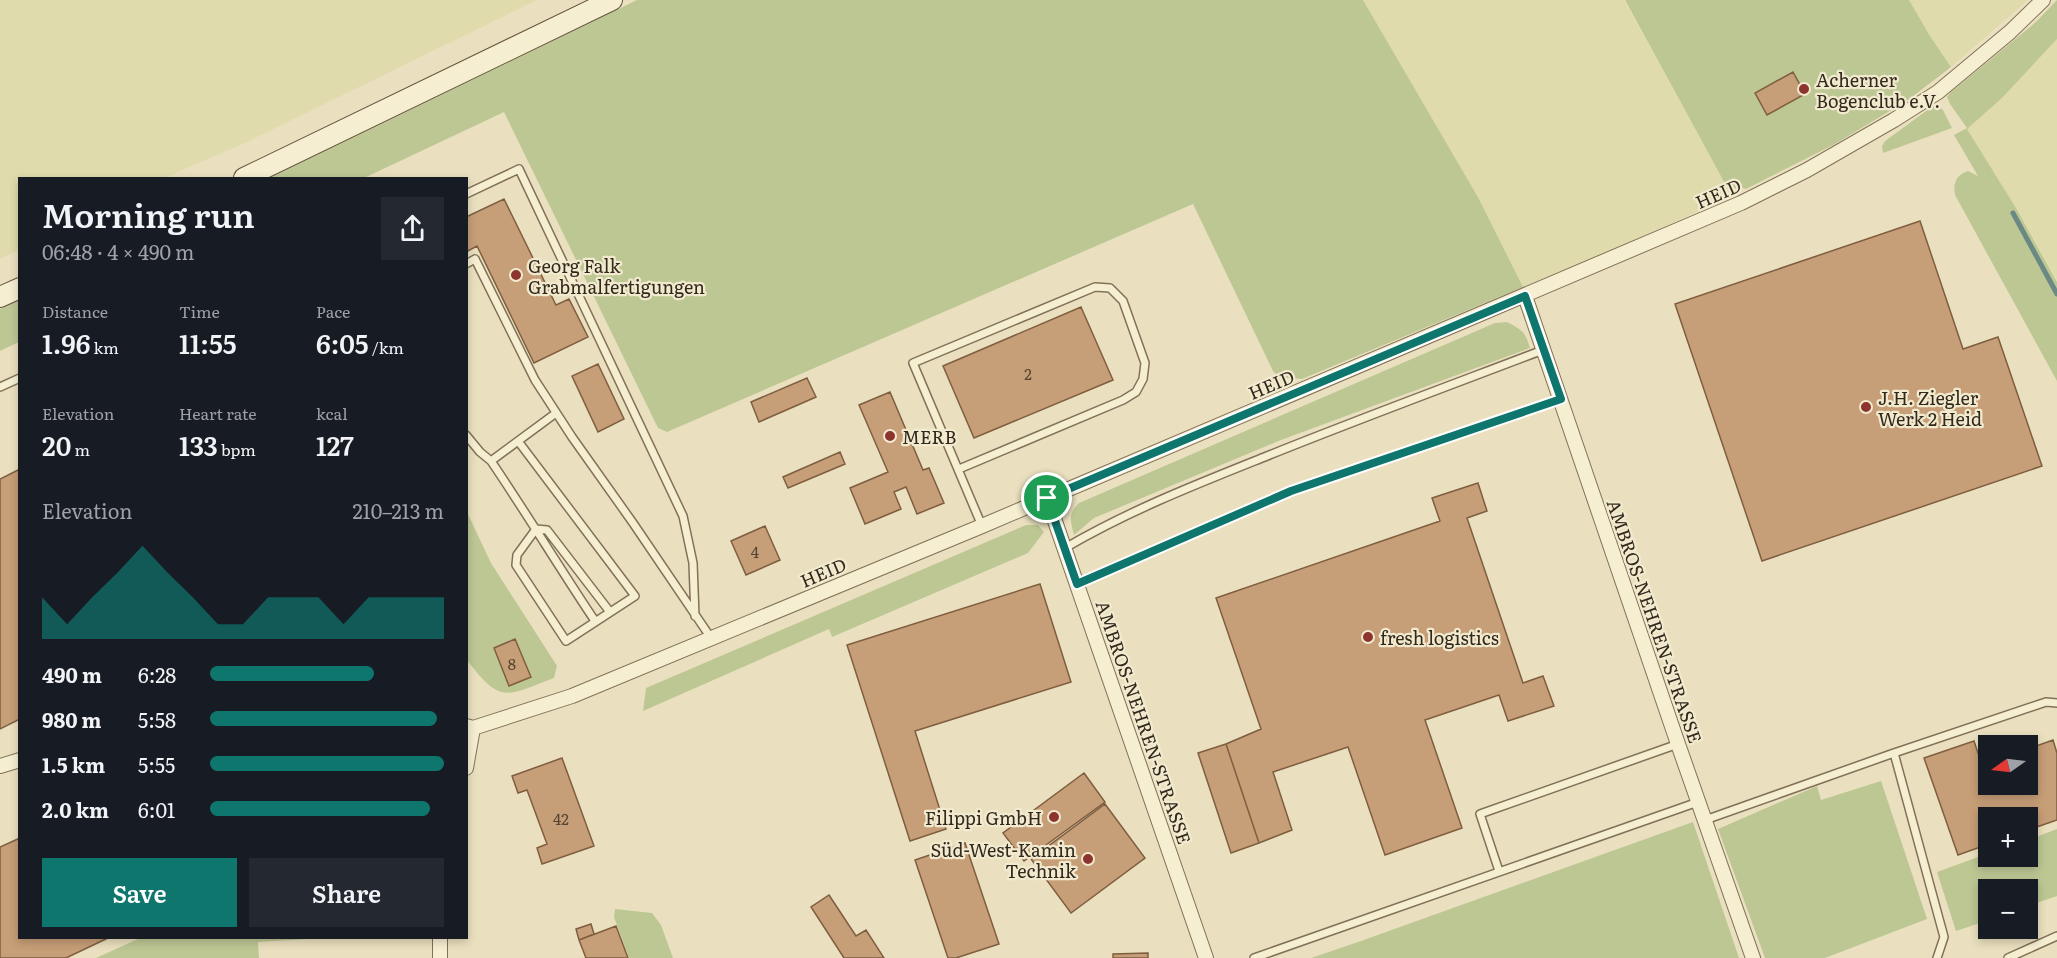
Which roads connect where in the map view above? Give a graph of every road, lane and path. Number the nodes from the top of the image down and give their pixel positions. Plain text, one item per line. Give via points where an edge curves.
1 (612, 0) edge
2 (2043, 0) edge
3 (246, 177) edge
4 (468, 193) edge
5 (468, 263) edge
6 (18, 289) edge
7 (1525, 296) junction
8 (0, 297) edge
9 (1544, 350) junction
10 (18, 379) edge
11 (0, 387) edge
12 (1561, 399) junction
13 (556, 413) junction
14 (468, 437) edge
15 (518, 441) junction
16 (491, 461) junction
17 (959, 469) junction
18 (1047, 498) junction
19 (982, 526) junction
20 (536, 529) junction
21 (1065, 548) junction
22 (1077, 584) junction
23 (610, 612) junction
24 (695, 616) junction
25 (596, 621) junction
26 (711, 638) junction
27 (2057, 703) edge
28 (470, 727) edge
29 (1678, 744) junction
30 (468, 748) edge
31 (1894, 753) junction
32 (18, 761) edge
33 (0, 766) edge
34 (1698, 802) junction
35 (1705, 820) junction
36 (1499, 871) junction
37 (2057, 936) edge
38 (440, 939) edge
39 (440, 958) edge
40 (1206, 958) edge
41 (1254, 958) edge
42 (1753, 958) edge
43 (1937, 958) edge
44 (2008, 958) edge

1 - 3 main road
2 - 7 street, HEID via 1938,92 1837,153 1741,203
4 - 24 lane via 519,169 683,516 693,563
5 - 13 lane via 475,259 535,380
6 - 8 main road
7 - 9 street, AMBROS-NEHREN-STRASSE
7 - 18 street, HEID
9 - 12 street, AMBROS-NEHREN-STRASSE
9 - 21 lane via 1168,495
10 - 11 lane
12 - 22 lane via 1291,491
12 - 29 street, AMBROS-NEHREN-STRASSE
13 - 15 lane
13 - 24 lane
14 - 16 lane
15 - 16 lane
15 - 23 lane via 635,596
16 - 20 lane
17 - 17 lane via 913,363 1095,287 1110,288 1123,301 1145,363 1136,392
17 - 19 lane
18 - 19 street, HEID
18 - 21 street, AMBROS-NEHREN-STRASSE
19 - 26 street, HEID
20 - 23 lane via 547,530
20 - 25 lane
20 - 25 lane via 517,555 516,565 566,642
21 - 22 street, AMBROS-NEHREN-STRASSE
22 - 40 street, AMBROS-NEHREN-STRASSE
23 - 25 lane
24 - 26 lane
26 - 28 street, HEID via 572,696
27 - 31 lane via 2046,702
28 - 30 street, HEID
29 - 34 street, AMBROS-NEHREN-STRASSE
29 - 36 lane via 1480,814
31 - 35 lane
31 - 43 lane via 1944,937
32 - 33 street
34 - 35 street, AMBROS-NEHREN-STRASSE
34 - 36 lane
35 - 42 street, AMBROS-NEHREN-STRASSE
36 - 41 lane
37 - 44 lane
38 - 39 street

